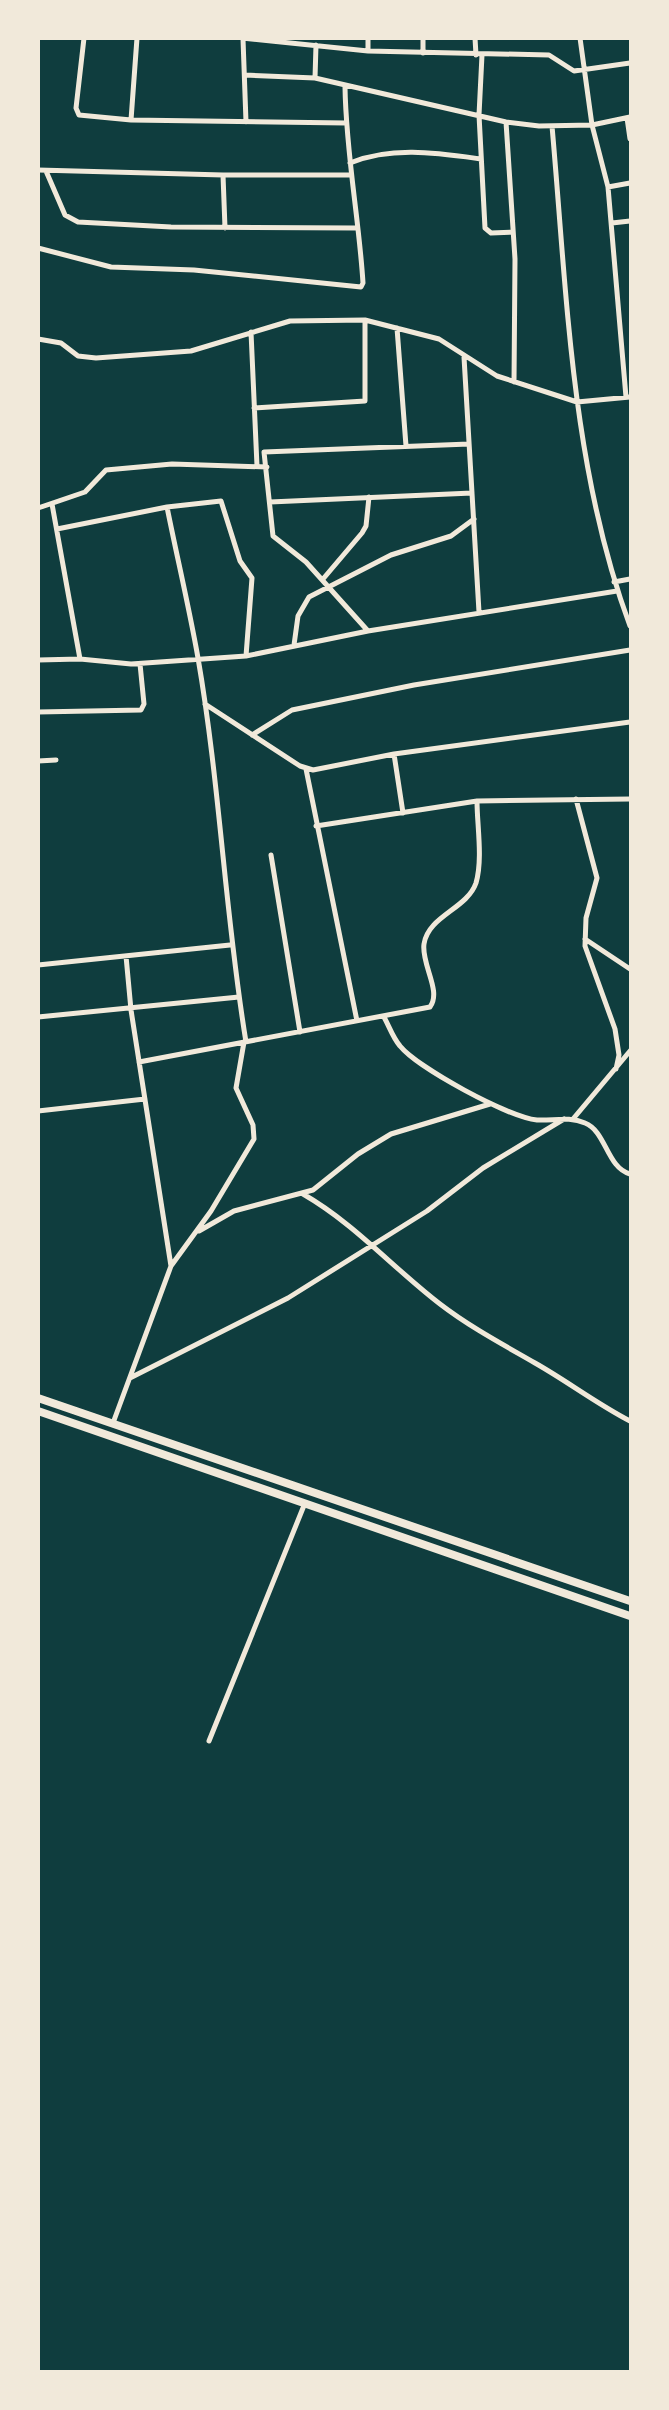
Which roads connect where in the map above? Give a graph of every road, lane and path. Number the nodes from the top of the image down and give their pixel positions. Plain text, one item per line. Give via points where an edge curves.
1 (84, 38) edge
2 (136, 38) edge
3 (368, 38) edge
4 (423, 38) edge
5 (475, 38) edge
6 (580, 38) edge
7 (243, 39) edge
8 (297, 41) edge
9 (316, 46) junction
10 (368, 51) junction
11 (423, 53) junction
12 (479, 55) junction
13 (631, 63) edge
14 (584, 71) junction
15 (244, 75) junction
16 (315, 78) junction
17 (345, 88) junction
18 (479, 115) junction
19 (629, 118) edge
20 (131, 120) junction
21 (246, 122) junction
22 (506, 122) junction
23 (346, 123) junction
24 (592, 125) junction
25 (552, 126) junction
26 (631, 139) edge
27 (481, 159) junction
28 (350, 163) junction
29 (42, 171) edge
30 (351, 175) junction
31 (223, 176) junction
32 (631, 183) edge
33 (608, 187) junction
34 (631, 221) edge
35 (612, 223) junction
36 (225, 228) junction
37 (356, 228) junction
38 (513, 232) junction
39 (38, 248) edge
40 (365, 320) junction
41 (397, 328) junction
42 (251, 332) junction
43 (38, 339) edge
44 (464, 357) junction
45 (514, 382) junction
46 (628, 397) edge
47 (577, 402) junction
48 (254, 408) junction
49 (468, 444) junction
50 (406, 446) junction
51 (257, 466) junction
52 (267, 467) junction
53 (472, 493) junction
54 (369, 497) junction
55 (270, 502) junction
56 (52, 504) junction
57 (167, 507) junction
58 (38, 508) edge
59 (474, 518) junction
60 (57, 529) junction
61 (323, 579) junction
62 (631, 579) edge
63 (614, 582) junction
64 (329, 587) junction
65 (617, 591) junction
66 (479, 612) junction
67 (631, 626) edge
68 (368, 631) junction
69 (294, 645) junction
70 (631, 650) edge
71 (246, 656) junction
72 (198, 658) junction
73 (80, 659) junction
74 (38, 660) edge
75 (140, 664) junction
76 (204, 704) junction
77 (38, 712) edge
78 (631, 722) edge
79 (252, 735) junction
80 (394, 754) junction
81 (56, 760) dead end
82 (38, 761) edge
83 (306, 769) junction
84 (576, 799) junction
85 (631, 799) edge
86 (477, 801) junction
87 (403, 813) junction
88 (316, 826) junction
89 (271, 855) dead end
90 (585, 939) junction
91 (230, 945) junction
92 (126, 956) junction
93 (38, 965) edge
94 (631, 969) edge
95 (239, 997) junction
96 (131, 1010) junction
97 (38, 1017) edge
98 (384, 1017) junction
99 (357, 1021) junction
100 (300, 1032) junction
101 (245, 1042) junction
102 (631, 1051) edge
103 (139, 1062) junction
104 (616, 1069) junction
105 (145, 1099) junction
106 (490, 1104) junction
107 (38, 1111) edge
108 (564, 1119) junction
109 (573, 1119) junction
110 (631, 1174) edge
111 (303, 1194) junction
112 (192, 1237) junction
113 (375, 1245) junction
114 (171, 1266) junction
115 (130, 1378) junction
116 (38, 1398) edge
117 (38, 1411) edge
118 (631, 1421) edge
119 (113, 1423) junction
120 (305, 1503) junction
121 (631, 1601) edge
122 (631, 1615) edge
123 (209, 1741) dead end

1 - 20 street via 76,112
2 - 20 street
3 - 10 street
4 - 11 street
5 - 12 street
6 - 14 street
7 - 8 street
7 - 15 street
8 - 9 street
9 - 10 street
9 - 16 street
10 - 11 street
11 - 12 street
12 - 14 street via 549,55 567,69
12 - 18 street
13 - 14 street
14 - 24 street
15 - 16 street
15 - 21 street
16 - 17 street
17 - 18 street
17 - 23 street
18 - 22 street
18 - 27 street
19 - 24 street
19 - 26 street
20 - 21 street
21 - 23 street
22 - 25 street
22 - 38 street
23 - 28 street
24 - 25 street
24 - 33 street
25 - 47 street
27 - 28 street via 418,151
27 - 38 street via 485,228 491,233
28 - 30 street
29 - 31 street
29 - 36 street via 72,220
30 - 31 street
30 - 37 street
31 - 36 street
32 - 33 street
33 - 35 street
34 - 35 street
35 - 46 street
36 - 37 street
37 - 39 street via 363,284 355,289 194,270 111,267
38 - 45 street
40 - 41 street
40 - 42 street via 290,321
40 - 48 street via 365,401
41 - 44 street via 439,339
41 - 50 street
42 - 43 street via 191,351 96,358 78,356 61,343
42 - 48 street
44 - 45 street
44 - 49 street
45 - 47 street
46 - 47 street
47 - 63 street
48 - 51 street
49 - 50 street
49 - 53 street
50 - 52 street via 267,450
51 - 52 street
51 - 56 street via 172,464 106,470 85,492
52 - 55 street
53 - 54 street
53 - 59 street
54 - 55 street
54 - 61 street via 362,533
55 - 61 street via 273,536
56 - 58 street
56 - 60 street
57 - 60 street
57 - 71 street via 221,501 240,561 252,578
57 - 72 street
59 - 64 street via 451,536 391,555
59 - 66 street
60 - 73 street
61 - 64 street
62 - 63 street
63 - 65 street
64 - 68 street
64 - 69 street via 309,597 302,607
65 - 66 street
65 - 67 street
66 - 68 street
68 - 69 street
69 - 71 street
70 - 79 street via 292,710
71 - 72 street
72 - 75 street
72 - 76 street
73 - 74 street
73 - 75 street
75 - 77 street via 141,710
76 - 79 street
76 - 91 street
78 - 80 street
79 - 83 street
80 - 83 street
80 - 87 street
81 - 82 street
83 - 88 street
84 - 85 street
84 - 86 street
84 - 90 street via 597,877
86 - 87 street
86 - 98 street via 475,884 433,926 423,946 433,1004
87 - 88 street
88 - 99 street
89 - 100 street
90 - 94 street
90 - 104 street via 615,1029
91 - 92 street
91 - 95 street
92 - 93 street
92 - 96 street
95 - 96 street
95 - 101 street
96 - 97 street
96 - 103 street
98 - 99 street
98 - 106 street via 405,1051
99 - 100 street
100 - 101 street
101 - 103 street
101 - 112 street via 236,1088 253,1125 254,1139
102 - 104 street
103 - 105 street
104 - 109 street
105 - 107 street
105 - 114 street
106 - 108 street via 536,1120
106 - 111 street via 391,1134
108 - 109 street
108 - 113 street via 483,1168
109 - 110 street via 593,1127 619,1167
111 - 112 street via 234,1211
111 - 113 street
112 - 114 street
113 - 115 street via 288,1298
113 - 118 street via 439,1303 495,1343
114 - 115 street
115 - 119 street
116 - 119 main road
117 - 120 main road
119 - 121 main road
120 - 122 main road
120 - 123 street

